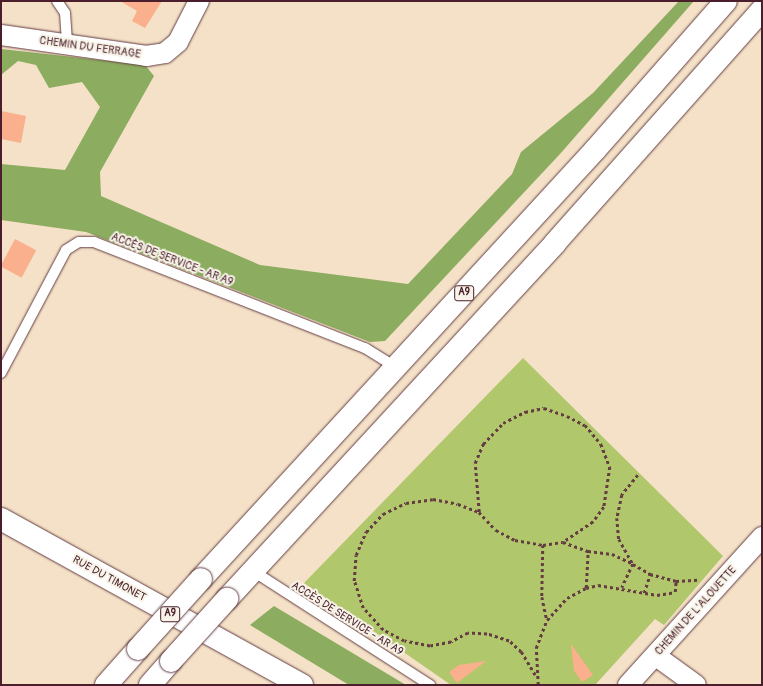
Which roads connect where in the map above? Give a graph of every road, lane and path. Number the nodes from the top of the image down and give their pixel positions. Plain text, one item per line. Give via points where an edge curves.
1 (57, 1) edge
2 (199, 1) edge
3 (726, 1) edge
4 (762, 10) edge
5 (1, 35) edge
6 (67, 45) junction
7 (395, 367) junction
8 (1, 374) edge
9 (638, 475) dead end
10 (479, 512) junction
11 (1, 519) edge
12 (762, 537) edge
13 (564, 542) junction
14 (543, 545) junction
15 (588, 551) junction
16 (633, 564) junction
17 (253, 571) junction
18 (650, 574) junction
19 (698, 580) dead end
20 (676, 581) junction
21 (586, 588) junction
22 (622, 588) junction
23 (644, 593) junction
24 (547, 620) junction
25 (656, 656) junction
26 (535, 675) junction
27 (106, 685) edge
28 (150, 685) edge
29 (302, 685) edge
30 (430, 685) edge
31 (538, 685) edge
32 (628, 685) edge
33 (696, 685) edge

1 - 6 lane via 65,13
2 - 6 street, CHEMIN DU FERRAGE via 178,42 165,54 146,56
3 - 7 main road, A9
4 - 17 main road via 575,221
5 - 6 street, CHEMIN DU FERRAGE
7 - 8 lane, ACCÈS DE SERVICE - AR A9 via 365,348 94,242 79,242 66,250
7 - 27 main road, A9, bridge
9 - 16 path via 622,495 617,518 619,539
10 - 13 path via 476,463 482,444 503,423 525,412 544,408 567,416 585,425 601,444 610,466 604,507 593,522
10 - 14 path via 496,530 515,540
10 - 26 path via 434,499 406,503 383,514 366,532 356,555 354,581 363,608 383,630 404,641 430,646 452,642 468,633 488,634 509,641 521,652
11 - 29 main road, RUE DU TIMONET
12 - 25 street, CHEMIN DE L'ALOUETTE
13 - 14 path
13 - 15 path
14 - 24 path via 542,597
15 - 16 path via 612,554
15 - 21 path
16 - 18 path
16 - 22 path
17 - 28 main road, bridge
17 - 30 lane, ACCÈS DE SERVICE - AR A9
18 - 20 path
18 - 23 path
19 - 20 path
20 - 23 path via 675,592
21 - 22 path
21 - 24 path via 567,598
22 - 23 path
24 - 26 path via 536,648
25 - 32 street, CHEMIN DE L'ALOUETTE
25 - 33 street
26 - 31 path

